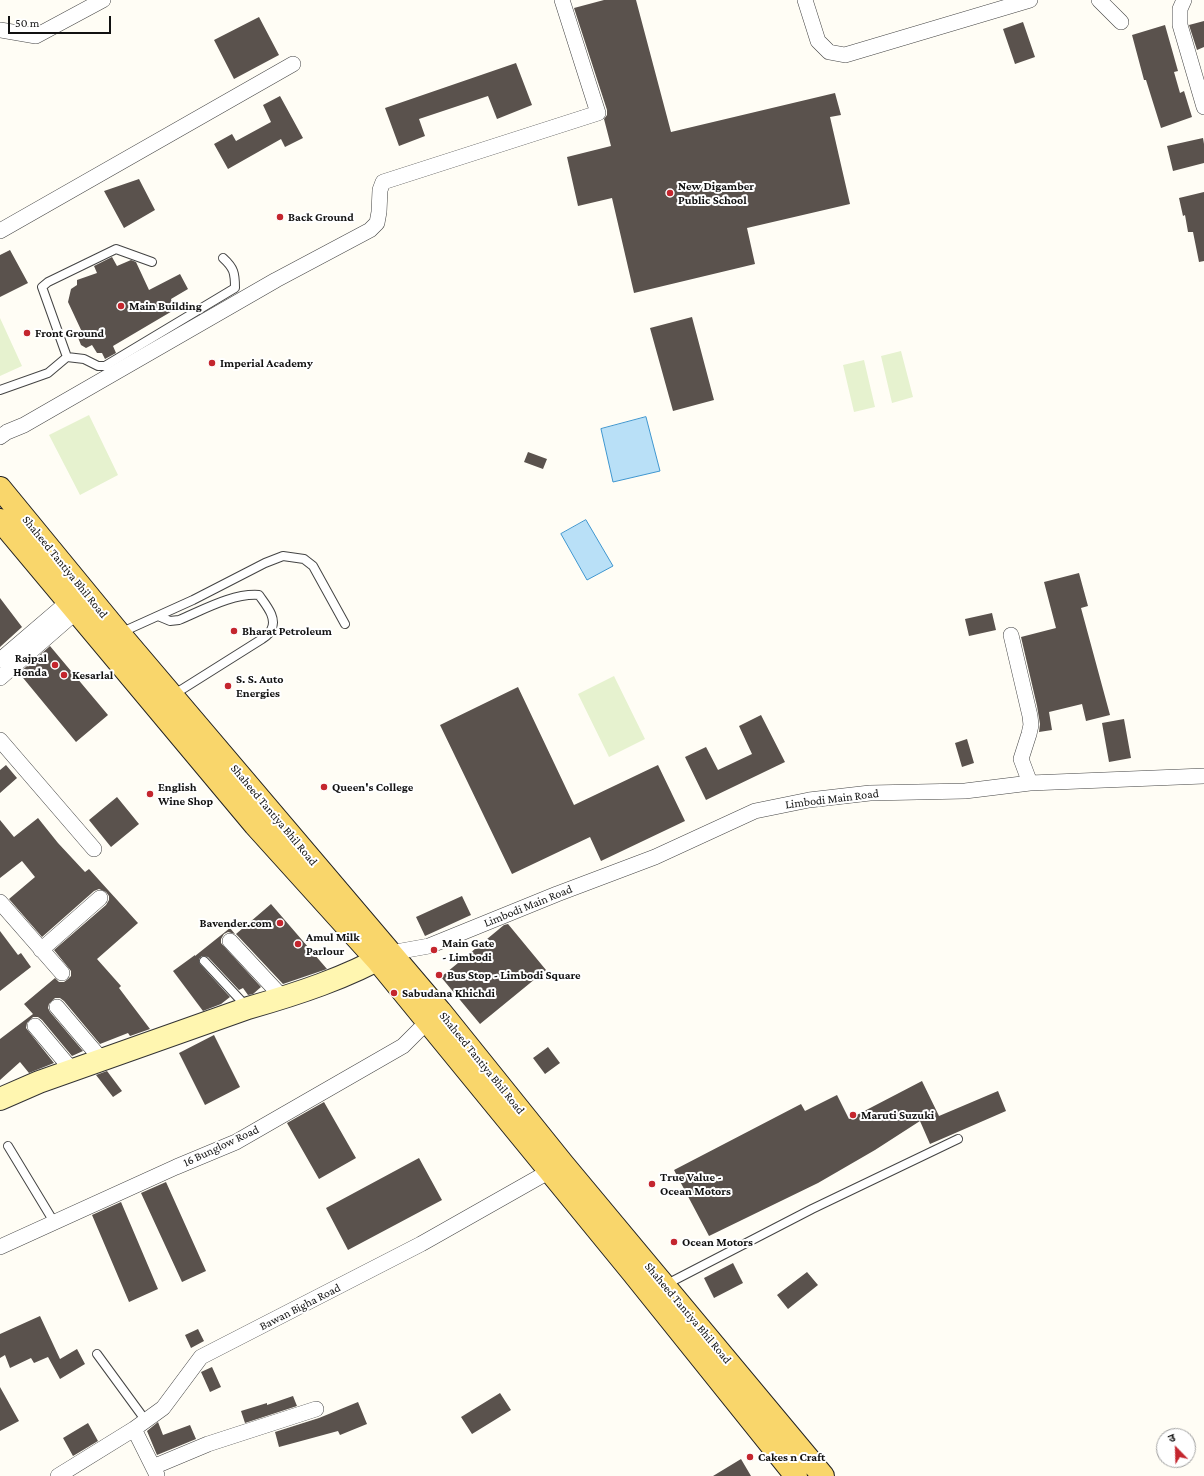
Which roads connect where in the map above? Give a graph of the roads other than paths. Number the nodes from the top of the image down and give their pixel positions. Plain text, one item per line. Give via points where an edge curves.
1 (103, 0) edge
2 (562, 0) edge
3 (805, 0) edge
4 (1030, 0) edge
5 (1099, 0) edge
6 (1184, 0) edge
7 (1121, 22) dead end
8 (0, 30) edge
9 (293, 64) dead end
10 (1204, 107) edge
11 (0, 231) edge
12 (223, 258) dead end
13 (152, 262) dead end
14 (67, 357) junction
15 (0, 390) edge
16 (0, 437) edge
17 (0, 488) edge
18 (0, 520) edge
19 (73, 606) junction
20 (158, 616) junction
21 (345, 624) dead end
22 (106, 627) junction
23 (1011, 636) dead end
24 (0, 660) edge
25 (0, 678) edge
26 (173, 695) junction
27 (0, 740) edge
28 (1204, 776) edge
29 (1030, 783) junction
30 (94, 849) dead end
31 (100, 898) dead end
32 (0, 902) edge
33 (230, 941) dead end
34 (41, 950) junction
35 (384, 957) junction
36 (204, 961) dead end
37 (62, 974) dead end
38 (283, 998) junction
39 (57, 1007) dead end
40 (248, 1008) junction
41 (427, 1022) junction
42 (35, 1026) dead end
43 (102, 1060) junction
44 (72, 1070) junction
45 (0, 1099) edge
46 (958, 1139) dead end
47 (8, 1146) dead end
48 (556, 1167) junction
49 (54, 1222) junction
50 (0, 1247) edge
51 (665, 1286) junction
52 (97, 1354) dead end
53 (316, 1409) dead end
54 (140, 1425) junction
55 (156, 1471) edge
56 (58, 1476) edge
57 (796, 1476) edge
58 (823, 1476) edge

1 - 8 street via 36,36
2 - 16 street via 598,113 383,182 377,223 370,230 276,280
3 - 4 street via 818,41 829,52 845,55
5 - 7 street
6 - 10 street via 1180,9 1180,25
9 - 11 street
12 - 14 lane via 230,264 235,275 235,288 105,366
13 - 14 lane via 116,249 42,287
14 - 15 lane via 48,373
17 - 22 main road, Shaheed Tantiya Bhil Road
18 - 19 main road, Shaheed Tantiya Bhil Road
19 - 22 main road, Shaheed Tantiya Bhil Road
19 - 24 street
19 - 25 street
20 - 21 lane via 282,556 304,559 313,566
20 - 22 lane
20 - 26 lane via 170,621 179,620 236,597 259,594 273,623 271,631 262,639
22 - 26 main road, Shaheed Tantiya Bhil Road
22 - 35 main road, Shaheed Tantiya Bhil Road via 255,825
23 - 29 street via 1030,716 1031,725 1021,759
26 - 35 main road, Shaheed Tantiya Bhil Road
27 - 30 street
28 - 29 street, Limbodi Main Road
29 - 35 street, Limbodi Main Road via 965,791 870,793 808,800 755,811 655,857 429,946
31 - 34 street
32 - 34 street
33 - 38 street
34 - 37 street
35 - 38 street via 349,974
35 - 41 main road, Shaheed Tantiya Bhil Road
35 - 48 main road, Shaheed Tantiya Bhil Road via 440,1010
36 - 40 lane
38 - 40 street
39 - 43 street
40 - 43 street
41 - 48 main road, Shaheed Tantiya Bhil Road
41 - 49 street, 16 Bunglow Road via 403,1046 236,1142
42 - 44 street
43 - 44 street
44 - 45 street
46 - 51 lane via 812,1209
47 - 49 lane
48 - 51 main road, Shaheed Tantiya Bhil Road
48 - 54 street, Bawan Bigha Road via 421,1244 201,1357 163,1408
48 - 57 main road, Shaheed Tantiya Bhil Road
49 - 50 street, 16 Bunglow Road
51 - 58 main road, Shaheed Tantiya Bhil Road
52 - 54 lane
53 - 55 street via 208,1444
54 - 55 street
54 - 56 street, Bawan Bigha Road

